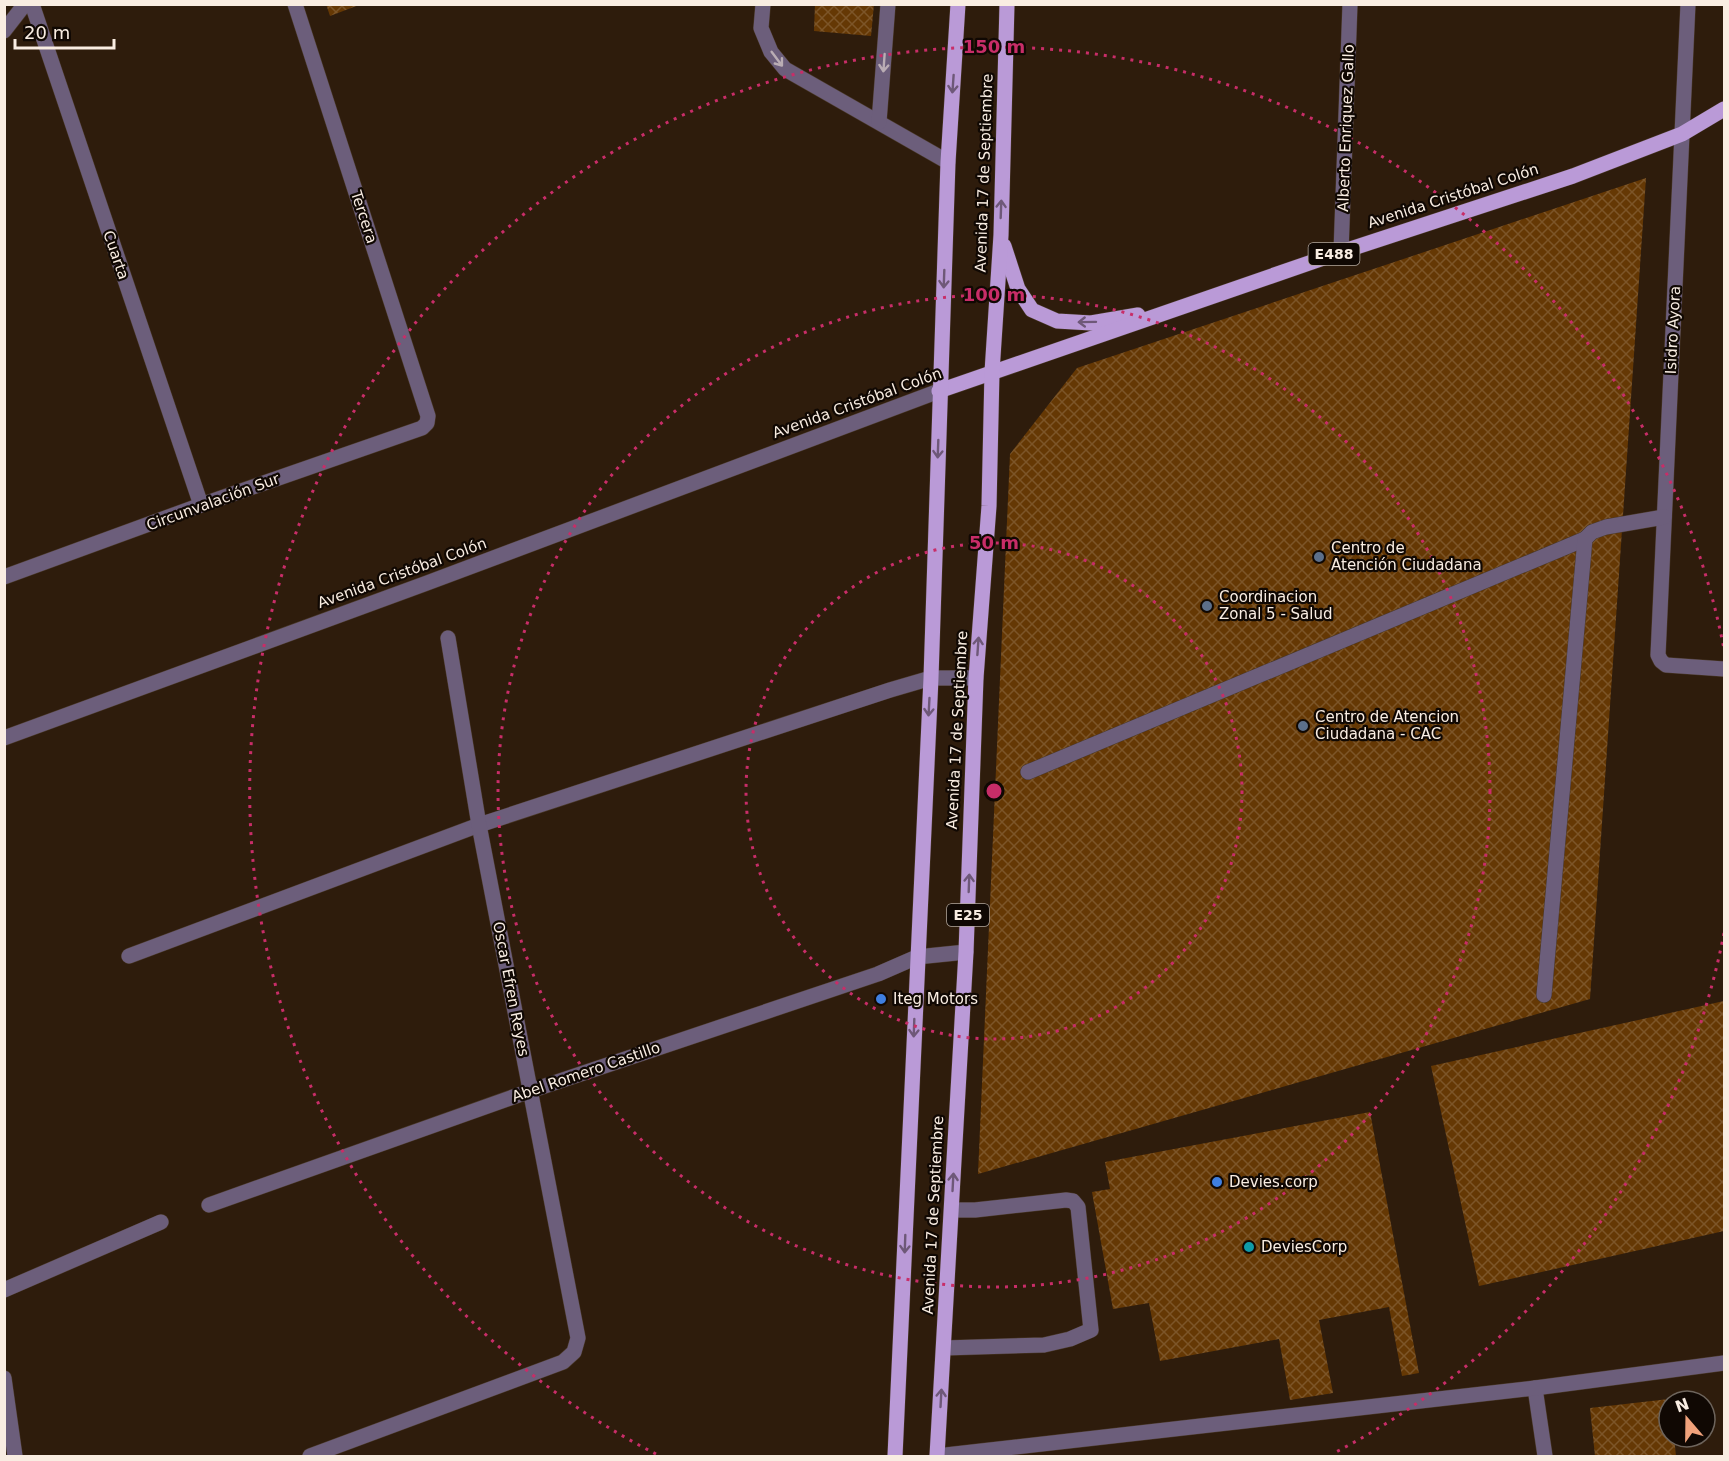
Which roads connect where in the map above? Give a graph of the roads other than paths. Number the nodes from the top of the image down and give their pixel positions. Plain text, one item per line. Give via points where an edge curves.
1 (25, 4) edge
2 (32, 4) edge
3 (295, 4) edge
4 (763, 4) edge
5 (888, 4) edge
6 (958, 4) edge
7 (1007, 4) edge
8 (1350, 4) edge
9 (1688, 4) edge
10 (4, 31) edge
11 (1725, 109) edge
12 (879, 122) junction
13 (1682, 134) junction
14 (948, 162) junction
15 (1001, 235) junction
16 (1341, 252) junction
17 (1186, 306) junction
18 (992, 372) junction
19 (939, 391) junction
20 (422, 428) joint
21 (201, 505) junction
22 (1664, 517) junction
23 (1585, 539) junction
24 (4, 577) edge
25 (447, 638) dead end
26 (1725, 669) edge
27 (930, 678) junction
28 (976, 678) junction
29 (4, 738) edge
30 (1028, 772) dead end
31 (480, 825) junction
32 (966, 952) junction
33 (129, 956) dead end
34 (916, 957) junction
35 (1544, 995) dead end
36 (530, 1090) junction
37 (209, 1205) dead end
38 (952, 1210) junction
39 (161, 1222) dead end
40 (4, 1290) edge
41 (944, 1348) junction
42 (1725, 1364) edge
43 (4, 1378) edge
44 (1535, 1388) junction
45 (15, 1456) edge
46 (310, 1456) edge
47 (895, 1456) edge
48 (937, 1456) edge
49 (1545, 1456) edge

1 - 10 street
2 - 21 street, Cuarta
3 - 20 street, Tercera via 428,416
4 -> 12 street via 761,28 771,52 785,69
5 -> 12 street
6 -> 14 main road, Avenida 17 de Septiembre
15 -> 7 main road, Avenida 17 de Septiembre / E25
8 - 16 street, Alberto Enriquez Gallo
9 - 13 street, Isidro Ayora
11 - 13 main road, Avenida Cristóbal Colón / E488
12 - 14 street
13 - 16 main road, Avenida Cristóbal Colón / E488 via 1573,176
13 - 22 street, Isidro Ayora
14 -> 19 main road, Avenida 17 de Septiembre
17 -> 15 main road via 1091,323 1057,321 1032,310 1018,289
15 - 18 main road, Avenida 17 de Septiembre / E25
16 - 17 main road, Avenida Cristóbal Colón / E488
17 - 18 main road, Avenida Cristóbal Colón / E488
18 - 19 main road, Avenida Cristóbal Colón / E488
28 -> 18 main road, Avenida 17 de Septiembre / E25 via 989,506
19 -> 27 main road, Avenida 17 de Septiembre
19 - 29 street, Avenida Cristóbal Colón
20 - 21 street, Circunvalación Sur
21 - 24 street, Circunvalación Sur
22 - 23 street via 1606,527
22 - 26 street, Isidro Ayora via 1658,655 1666,665
23 - 30 street
23 - 35 street
25 - 31 street, Oscar Efren Reyes
27 - 28 street
27 - 31 street
27 -> 34 main road, Avenida 17 de Septiembre
32 -> 28 main road, Avenida 17 de Septiembre / E25
31 - 33 street
31 - 36 street, Oscar Efren Reyes
32 - 34 street, Abel Romero Castillo
38 -> 32 main road, Avenida 17 de Septiembre / E25
34 - 36 street, Abel Romero Castillo via 878,974
34 -> 47 main road, Avenida 17 de Septiembre
36 - 37 street, Abel Romero Castillo
36 - 46 street, Oscar Efren Reyes via 578,1338 574,1352 563,1362
38 - 41 main road, Avenida 17 de Septiembre / E25
38 - 41 street via 1074,1202 1078,1207 1091,1330 1044,1345
39 - 40 street
48 -> 41 main road, Avenida 17 de Septiembre / E25
42 - 44 street
43 - 45 street
44 - 48 street
44 - 49 street

